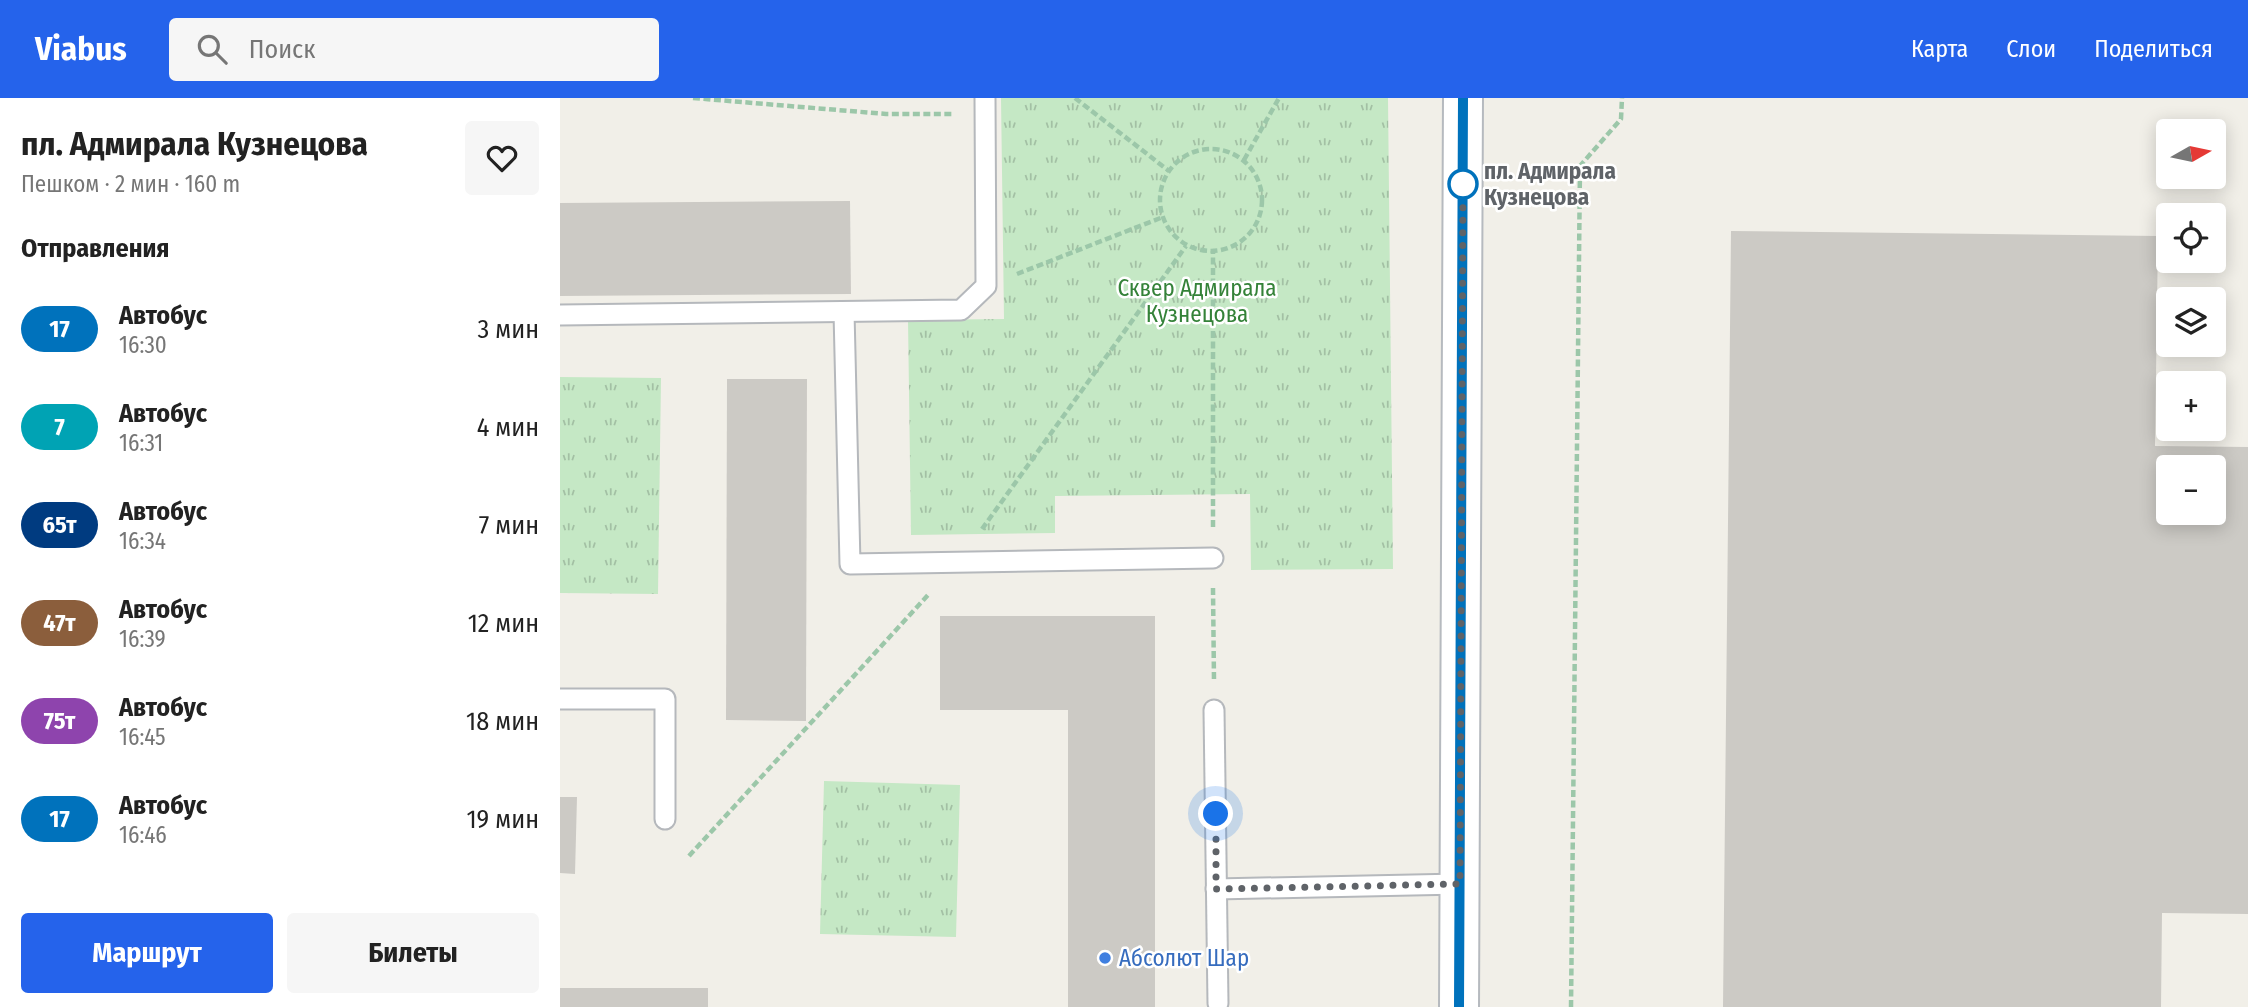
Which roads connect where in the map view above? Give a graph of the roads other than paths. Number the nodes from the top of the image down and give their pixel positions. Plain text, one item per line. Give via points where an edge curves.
1 (1463, 98) edge
2 (985, 106) edge
3 (844, 312) junction
4 (560, 314) edge
5 (1213, 558) road end
6 (560, 699) edge
7 (1214, 710) road end
8 (665, 819) dead end
9 (1460, 884) junction
10 (1216, 889) junction
11 (1218, 1003) dead end
12 (1459, 1007) edge

1 - 9 main road
2 - 3 lane via 986,286 961,310
3 - 4 lane
3 - 5 lane via 850,564
6 - 8 lane via 666,699
7 - 10 lane
9 - 10 lane
9 - 12 main road
10 - 11 lane

